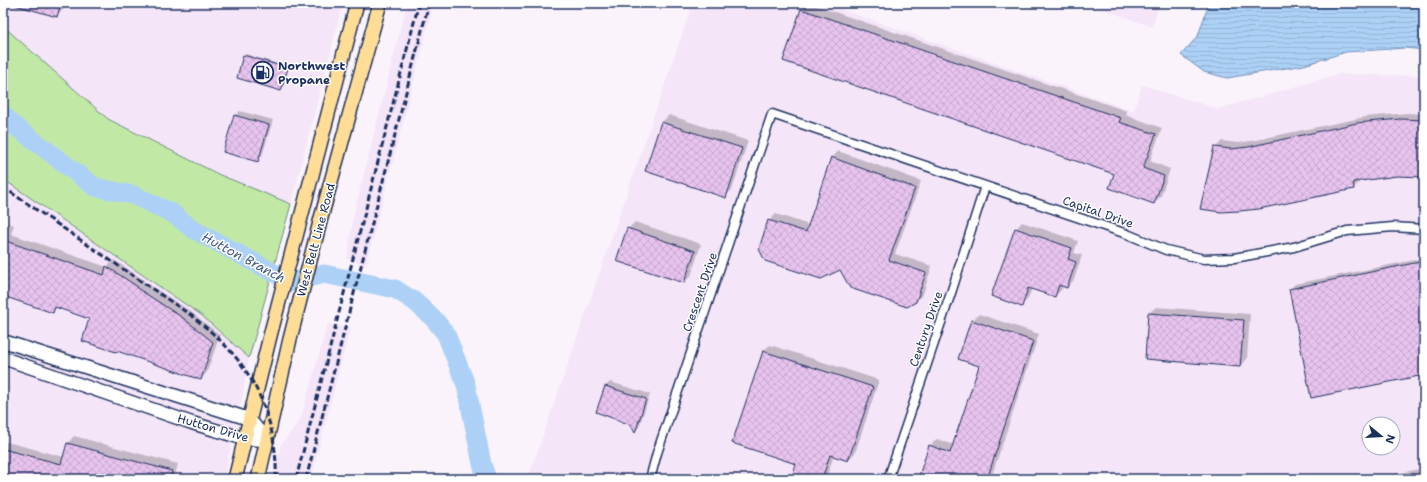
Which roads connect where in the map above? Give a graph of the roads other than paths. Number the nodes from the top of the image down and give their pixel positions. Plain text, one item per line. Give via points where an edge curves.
1 (357, 3) edge
2 (380, 3) edge
3 (347, 41) junction
4 (368, 48) junction
5 (772, 114) joint
6 (985, 186) junction
7 (1424, 229) edge
8 (3, 341) edge
9 (3, 358) edge
10 (94, 370) junction
11 (89, 388) junction
12 (249, 419) junction
13 (245, 439) junction
14 (267, 440) junction
15 (235, 479) edge
16 (258, 479) edge
17 (650, 479) edge
18 (888, 479) edge

1 - 3 main road, West Belt Line Road
2 - 4 main road, West Belt Line Road
3 - 4 main road
3 - 12 main road, West Belt Line Road
4 - 14 main road, West Belt Line Road via 321,218
5 - 6 street, Capital Drive
5 - 17 street, Crescent Drive
6 - 7 street, Capital Drive via 1127,234 1166,250 1204,259 1234,258 1294,247 1347,231 1393,227
6 - 18 street, Century Drive
8 - 10 street, Hutton Drive
9 - 11 street, Hutton Drive
10 - 11 street
10 - 12 street, Hutton Drive
11 - 13 street, Hutton Drive
12 - 13 main road, West Belt Line Road
12 - 14 street, Hutton Drive
13 - 14 street, Hutton Drive
13 - 15 main road, West Belt Line Road
14 - 16 main road, West Belt Line Road

